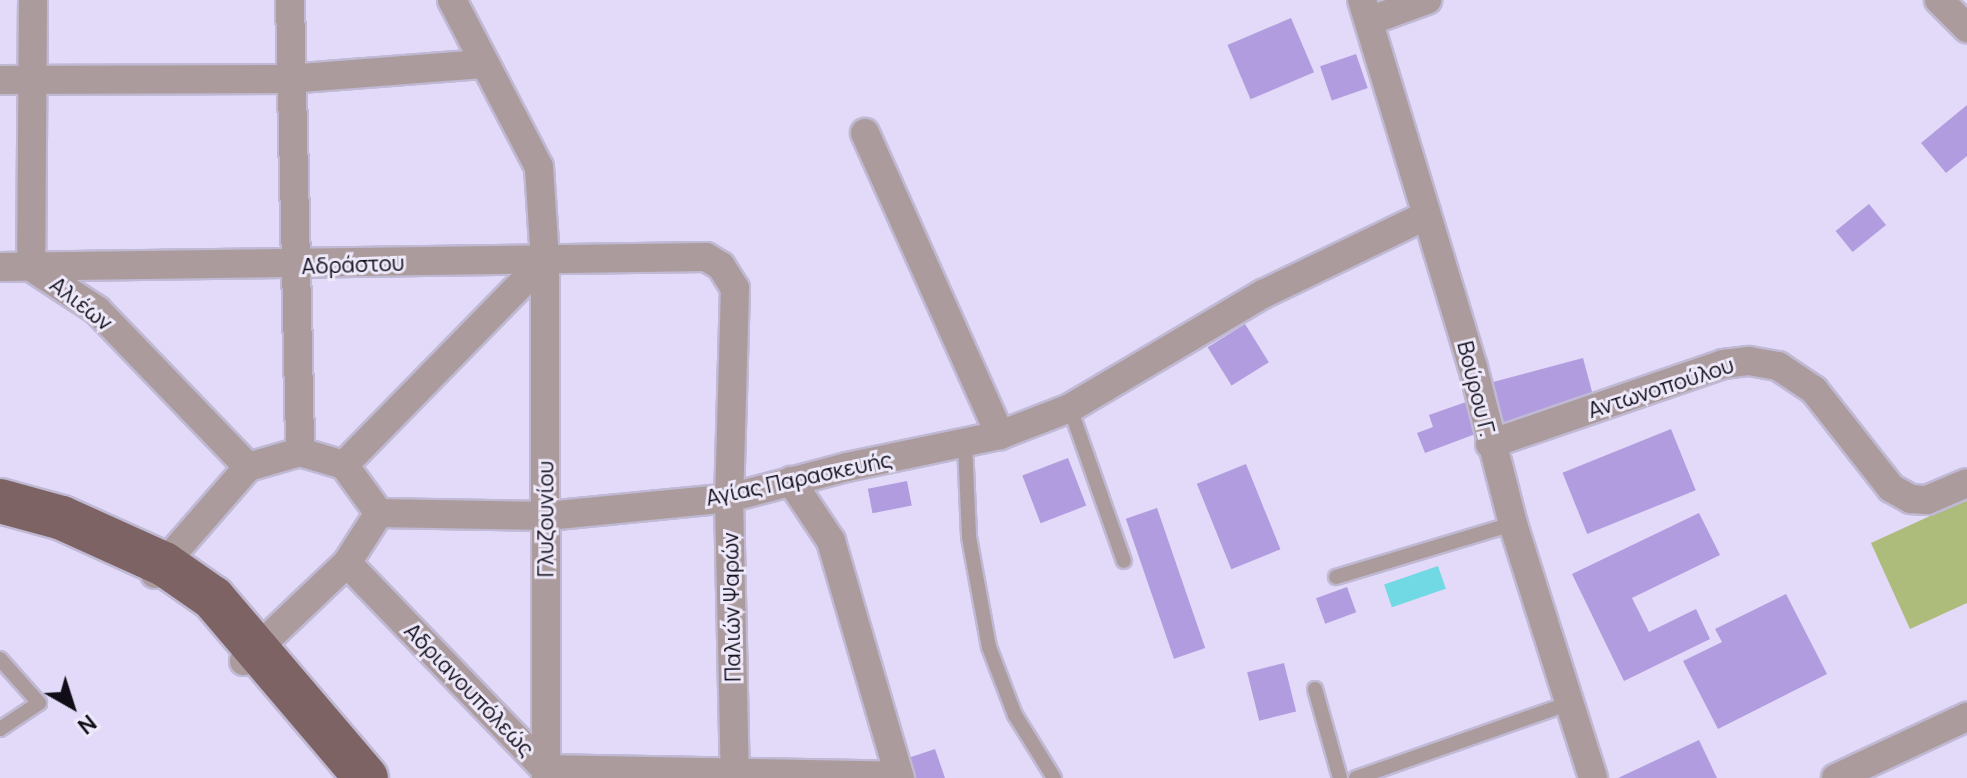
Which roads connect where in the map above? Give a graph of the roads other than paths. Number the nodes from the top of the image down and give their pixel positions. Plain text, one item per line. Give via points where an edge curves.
1 (33, 0) edge
2 (290, 0) edge
3 (452, 0) edge
4 (1427, 0) edge
5 (1939, 0) edge
6 (1366, 10) edge
7 (1967, 28) edge
8 (482, 64) junction
9 (288, 79) junction
10 (0, 80) edge
11 (35, 80) junction
12 (865, 133) dead end
13 (1425, 216) junction
14 (706, 257) joint
15 (545, 260) junction
16 (0, 267) edge
17 (31, 267) junction
18 (295, 267) junction
19 (1070, 408) junction
20 (1000, 435) junction
21 (965, 444) junction
22 (1490, 444) junction
23 (300, 452) junction
24 (344, 465) junction
25 (248, 467) junction
26 (791, 481) junction
27 (1967, 483) edge
28 (729, 498) junction
29 (0, 503) edge
30 (379, 513) junction
31 (547, 516) junction
32 (1513, 524) junction
33 (1124, 561) dead end
34 (347, 563) junction
35 (156, 572) junction
36 (1336, 577) dead end
37 (248, 658) junction
38 (0, 659) edge
39 (1315, 689) dead end
40 (1570, 703) junction
41 (1967, 717) edge
42 (0, 729) edge
43 (546, 773) edge
44 (736, 774) edge
45 (829, 776) edge
46 (900, 777) edge
47 (340, 778) edge
48 (366, 778) edge
49 (1054, 778) edge
50 (1340, 778) edge
51 (1356, 778) edge
52 (1593, 778) edge
53 (1836, 778) edge

1 - 11 street, Αλιέων
2 - 9 street
3 - 8 street, Γλυζουνίου
4 - 6 street
5 - 7 street
6 - 13 street, Βούρου Γ.
8 - 9 street
8 - 15 street, Γλυζουνίου via 539,167
9 - 11 street
9 - 18 street
10 - 11 street
11 - 17 street, Αλιέων
12 - 20 street
13 - 19 street, Αγίας Παρασκευής via 1263,294
13 - 22 street, Βούρου Γ. via 1473,367
14 - 15 street, Αδράστου
14 - 28 street, Παλιών Ψαρών via 721,266 735,288
15 - 18 street, Αδράστου
15 - 24 street
15 - 31 street, Γλυζουνίου
16 - 17 street, Αδράστου
17 - 18 street, Αδράστου
17 - 25 street, Αλιέων via 97,310
18 - 23 street
19 - 20 street, Αγίας Παρασκευής
19 - 33 lane
20 - 21 street, Αγίας Παρασκευής
21 - 26 street, Αγίας Παρασκευής
21 - 49 lane via 969,537 989,647 1015,715
22 - 27 street, Αντωνοπούλου via 1723,364 1749,361 1778,366 1814,390 1891,488 1911,499 1927,500
22 - 32 street, Βούρου Γ.
23 - 24 street
23 - 25 street
24 - 30 street
25 - 35 street
26 - 28 street, Αγίας Παρασκευής
26 - 46 street via 831,541
28 - 31 street, Αγίας Παρασκευής
28 - 44 street, Παλιών Ψαρών
29 - 35 main road via 62,518
30 - 31 street, Αγίας Παρασκευής
30 - 34 street
31 - 43 street, Γλυζουνίου
32 - 36 lane
32 - 40 street, Βούρου Γ.
34 - 37 street
34 - 43 street, Αδριανουπόλεώς
35 - 37 main road via 198,620
35 - 37 main road via 213,598
37 - 47 main road
37 - 48 main road
38 - 42 lane via 39,703
39 - 50 lane
40 - 51 lane
40 - 52 street, Βούρου Γ.
41 - 53 street
43 - 44 street, Αδριανουπόλεώς
44 - 45 street, Αδριανουπόλεώς
45 - 46 street, Αδριανουπόλεώς

